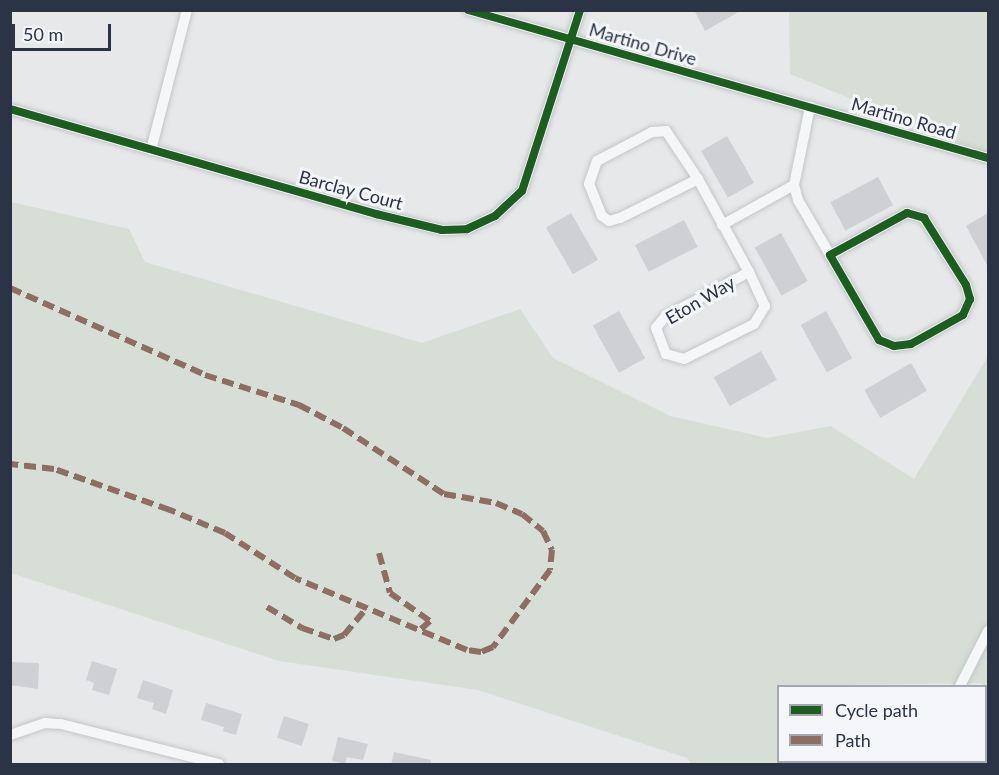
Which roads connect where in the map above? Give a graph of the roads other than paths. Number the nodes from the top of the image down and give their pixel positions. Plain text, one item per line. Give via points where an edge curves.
1 (187, 10) edge
2 (468, 10) edge
3 (580, 10) edge
4 (572, 39) junction
5 (810, 107) junction
6 (10, 109) edge
7 (151, 150) junction
8 (988, 158) edge
9 (698, 179) junction
10 (794, 184) junction
11 (722, 225) junction
12 (830, 255) junction
13 (748, 272) junction
14 (988, 631) edge
15 (961, 685) edge
16 (10, 735) edge
17 (219, 765) edge

1 - 7 street
2 - 4 street, Martino Drive
3 - 4 street, Barclay Court
4 - 5 street, Martino Drive
4 - 7 street, Barclay Court via 522,191 495,216 467,229 442,230 409,222
5 - 8 street, Martino Road
5 - 10 street
6 - 7 street, Barclay Court
9 - 9 street, Eton Way via 666,131 652,132 597,161 589,184 602,216 609,221
9 - 11 street, Eton Way
10 - 11 street
10 - 12 street via 798,200
11 - 13 street, Eton Way
12 - 12 street via 884,343 911,344 969,308 966,285 920,214 907,213
13 - 13 street, Eton Way via 765,306 754,324 684,359 666,354 656,328 665,317
14 - 15 street
16 - 17 street via 45,723 61,724

